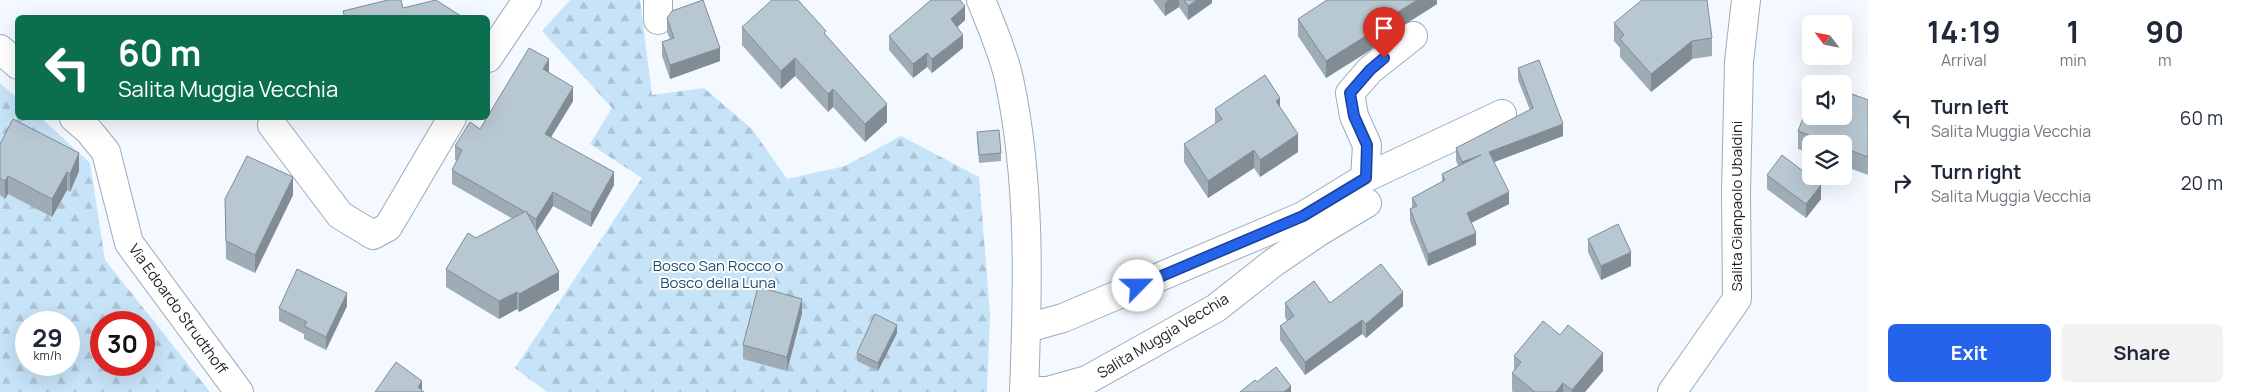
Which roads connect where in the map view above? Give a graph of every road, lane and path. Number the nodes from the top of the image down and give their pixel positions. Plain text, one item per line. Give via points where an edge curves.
1 (527, 0) edge
2 (980, 0) edge
3 (1746, 0) edge
4 (1413, 36) dead end
5 (0, 49) edge
6 (490, 55) edge
7 (15, 62) edge
8 (1502, 114) dead end
9 (76, 120) edge
10 (451, 120) edge
11 (272, 126) dead end
12 (1366, 191) junction
13 (1027, 328) junction
14 (1024, 391) edge
15 (239, 392) edge
16 (1672, 392) edge

1 - 6 street
2 - 13 street, Salita Muggia Vecchia via 1008,77 1022,162 1028,250
3 - 16 street, Salita Gianpaolo Ubaldini via 1739,62 1737,299
4 - 12 street via 1370,70 1350,93 1354,116 1367,145
5 - 7 street
8 - 12 street, Salita Muggia Vecchia
9 - 15 street, Via Edoardo Strudthoff via 106,152 129,243
10 - 11 street via 388,227 372,235 340,215
12 - 13 street, Salita Muggia Vecchia via 1063,318
12 - 14 street, Salita Muggia Vecchia via 1216,308 1087,380 1048,391
13 - 14 street, Salita Muggia Vecchia

